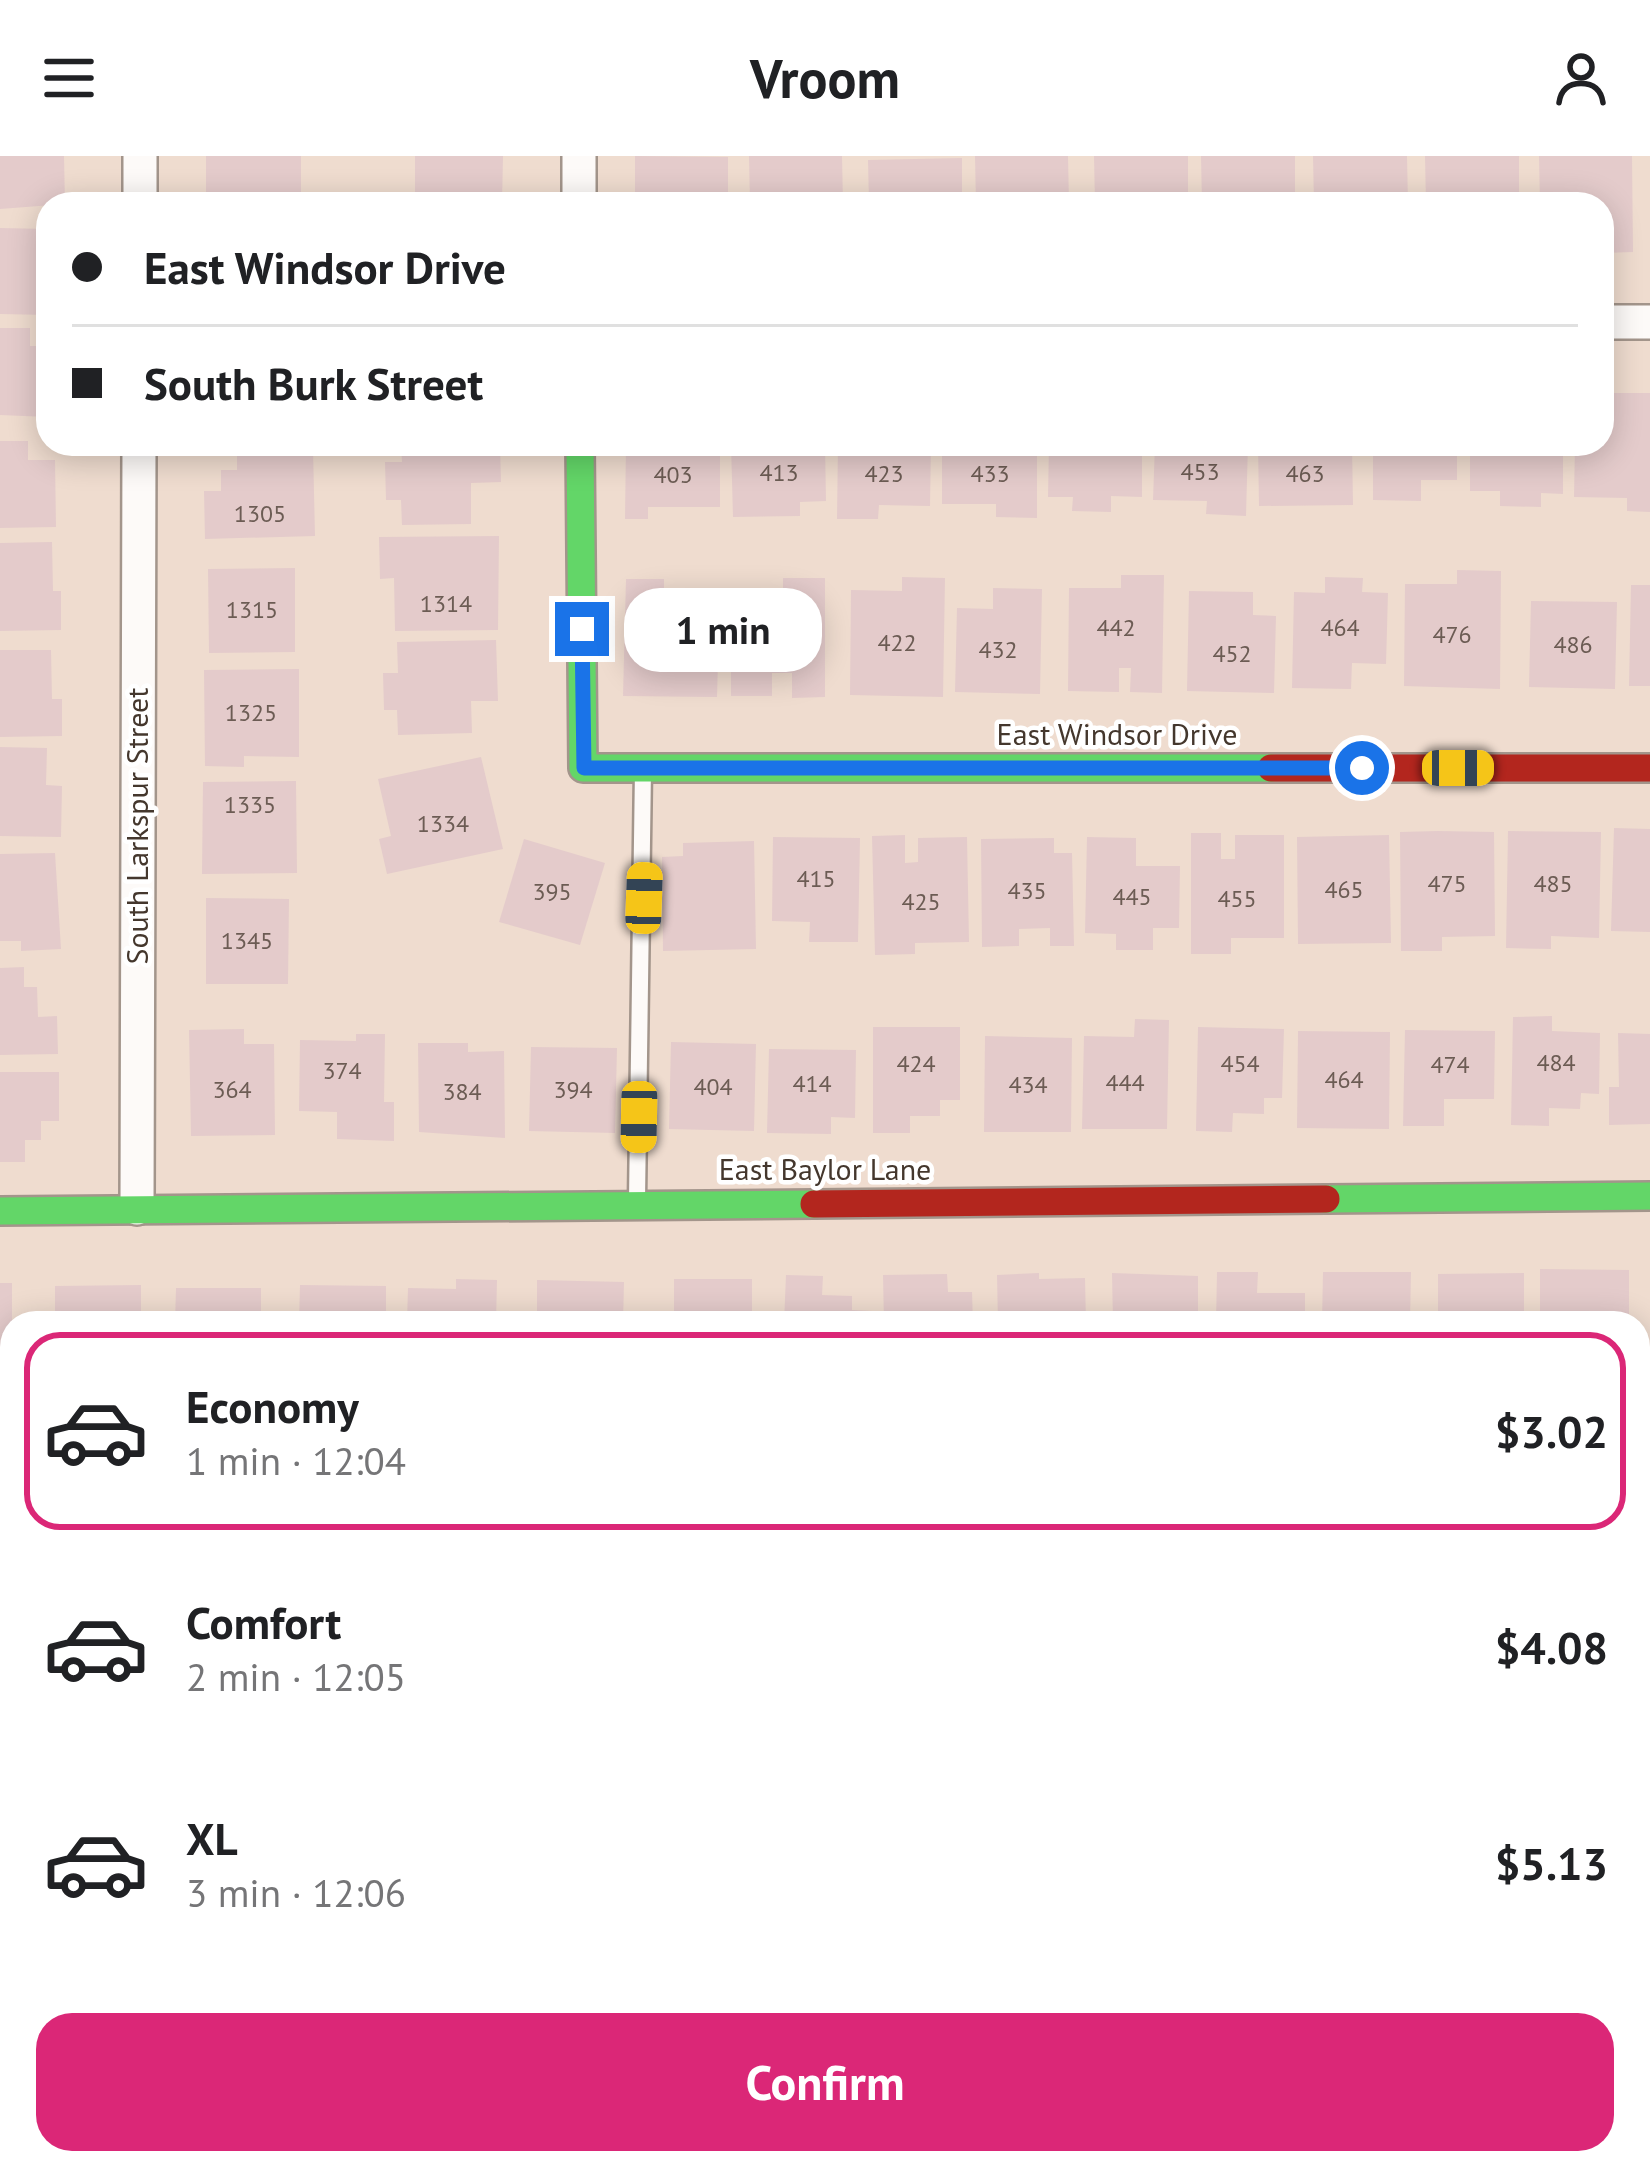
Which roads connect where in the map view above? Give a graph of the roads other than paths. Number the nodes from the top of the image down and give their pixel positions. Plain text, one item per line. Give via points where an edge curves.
1 (140, 156) edge
2 (579, 156) edge
3 (140, 192) edge
4 (579, 192) edge
5 (1614, 322) edge
6 (1650, 322) edge
7 (139, 456) edge
8 (580, 456) edge
9 (643, 768) junction
10 (1650, 768) edge
11 (1650, 1196) edge
12 (637, 1205) junction
13 (137, 1208) junction
14 (0, 1211) edge

1 - 3 street
2 - 4 street
5 - 6 street
7 - 13 street, South Larkspur Street
8 - 9 street, East Windsor Drive via 584,768
9 - 10 street, East Windsor Drive
9 - 12 lane
11 - 12 street, East Baylor Lane
12 - 13 street, East Baylor Lane
13 - 14 street, East Baylor Lane

